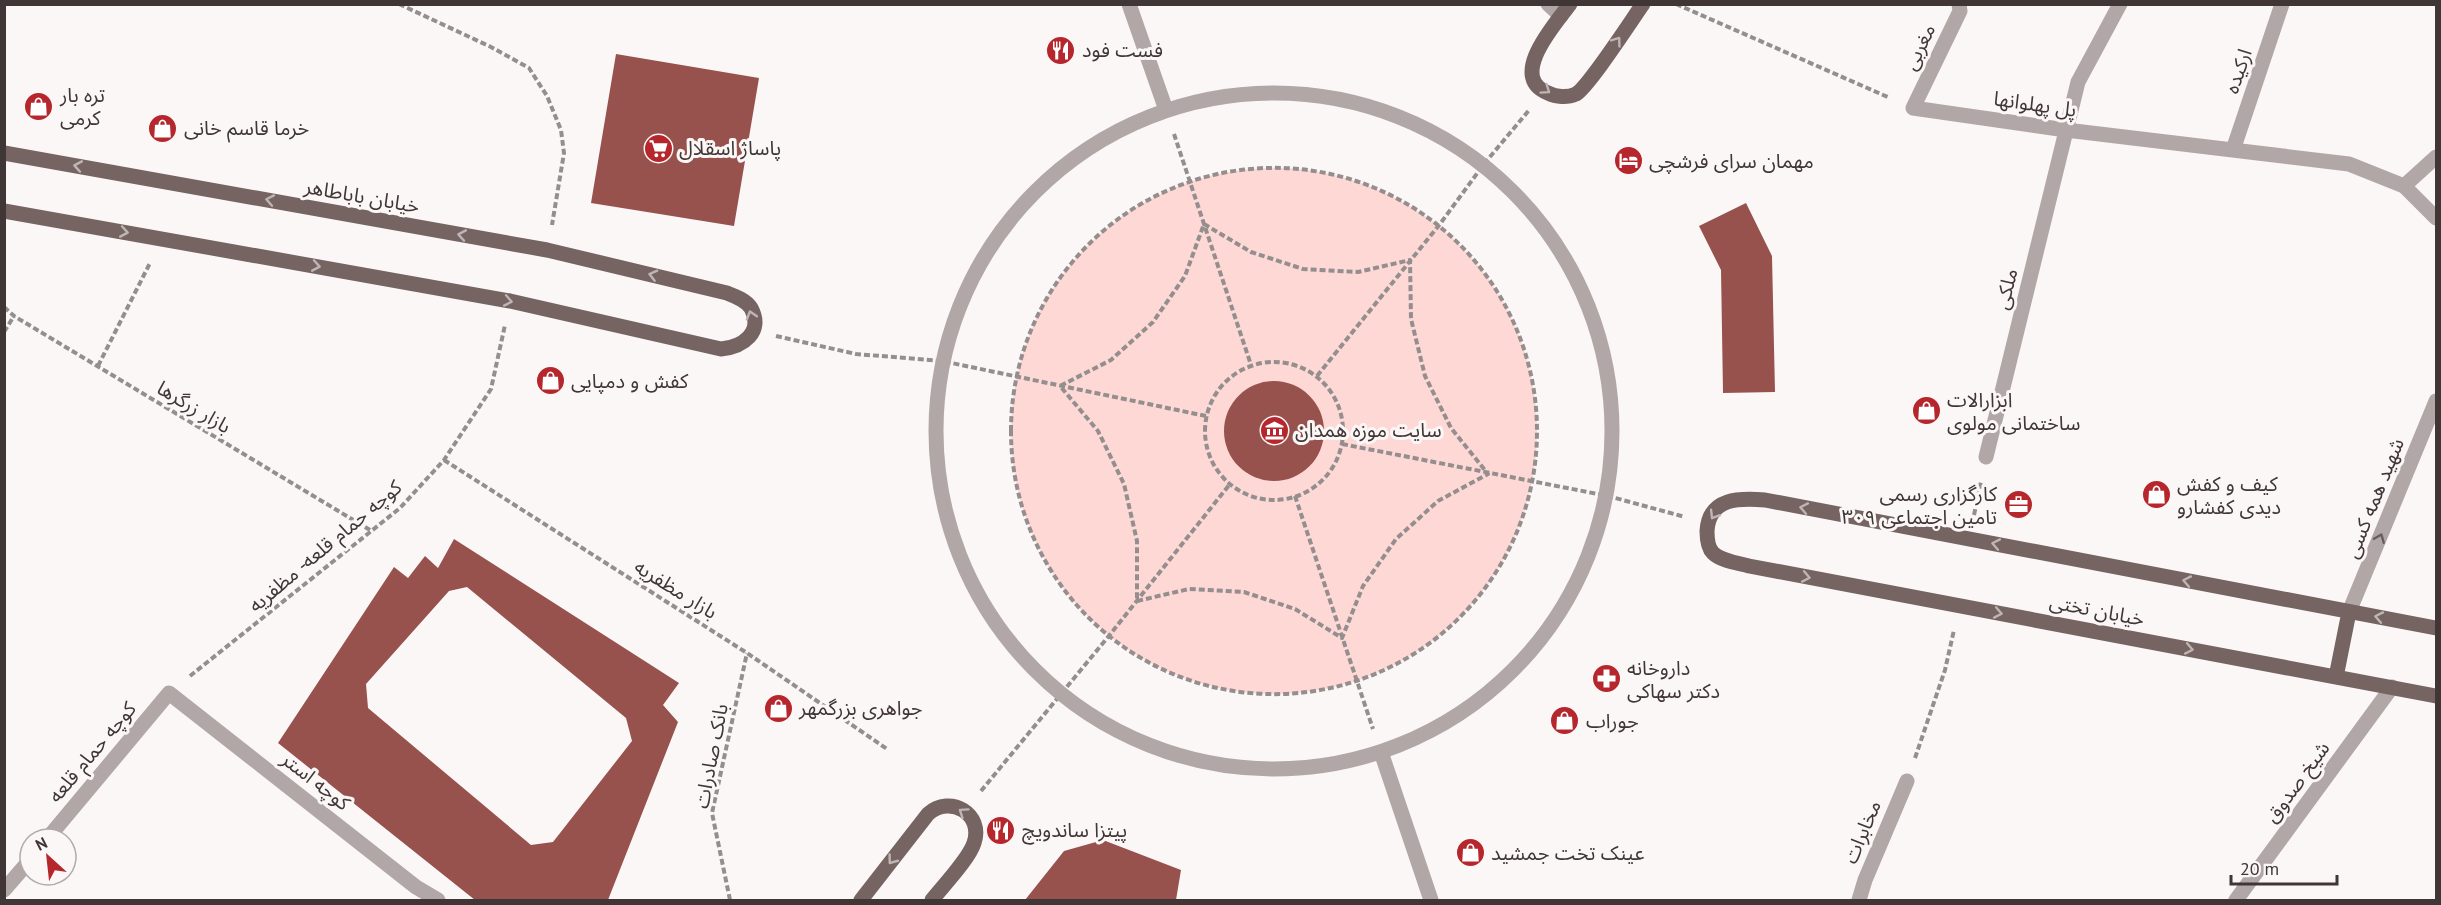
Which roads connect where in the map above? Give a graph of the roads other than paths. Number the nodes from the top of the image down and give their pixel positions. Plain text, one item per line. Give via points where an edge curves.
1 (1129, 4) edge
2 (1548, 4) edge
3 (1643, 4) edge
4 (1959, 4) edge
5 (2120, 4) edge
6 (2282, 4) edge
7 (1566, 10) edge
8 (1913, 108) joint
9 (1166, 110) junction
10 (2066, 130) junction
11 (2233, 150) junction
12 (4, 153) edge
13 (2436, 157) edge
14 (2404, 186) junction
15 (4, 211) edge
16 (2436, 218) edge
17 (2436, 401) edge
18 (1986, 457) road end
19 (2349, 612) junction
20 (2436, 628) edge
21 (2336, 677) junction
22 (2392, 687) junction
23 (169, 693) joint
24 (2436, 696) edge
25 (1381, 752) junction
26 (1907, 782) road end
27 (57, 827) edge
28 (18, 874) edge
29 (4, 890) edge
30 (438, 900) edge
31 (861, 900) edge
32 (932, 900) edge
33 (1431, 900) edge
34 (1859, 900) edge
35 (2236, 900) edge

1 - 9 street
2 - 7 street
7 -> 3 main road via 1541,44 1532,71 1544,92 1565,96 1577,93 1590,78
4 - 8 street, مغربی via 1960,10
5 - 10 street, ملکی via 2079,82
6 - 11 street, ارکیده
8 - 10 street, پل پهلوانها
9 - 25 street via 1102,140 1045,181 999,234 964,294 942,361 935,436 944,510 970,581 1010,644 1060,695 1120,733 1182,756 1248,768 1315,767
9 - 25 street via 1231,95 1298,93 1364,104 1427,128 1484,164 1537,215 1577,277 1603,346 1614,419 1608,496 1587,561 1552,624 1504,679 1446,722
10 - 11 street, پل پهلوانها
10 - 18 street, ملکی
11 - 14 street, پل پهلوانها via 2349,164
15 -> 12 main road, خیابان باباطاهر via 510,301 722,349 735,348 749,339 754,324 751,308 727,293 547,250
13 - 14 street
14 - 16 street
19 -> 17 street, شهید همه کسی
20 -> 19 main road
19 - 21 main road
19 -> 21 main road, خیابان تختی via 1765,500 1738,498 1721,504 1708,524 1708,543 1713,553 1749,566
21 - 22 main road, خیابان تختی
22 - 24 main road, خیابان تختی
22 - 35 street, شیخ صدوق
23 - 27 street, کوچه حمام قلعه
23 - 30 street, کوچه استر via 416,887
25 - 33 street
26 - 34 street, مخابرات
28 - 29 street
32 -> 31 main road via 975,840 976,827 966,811 946,805 934,809 924,819

